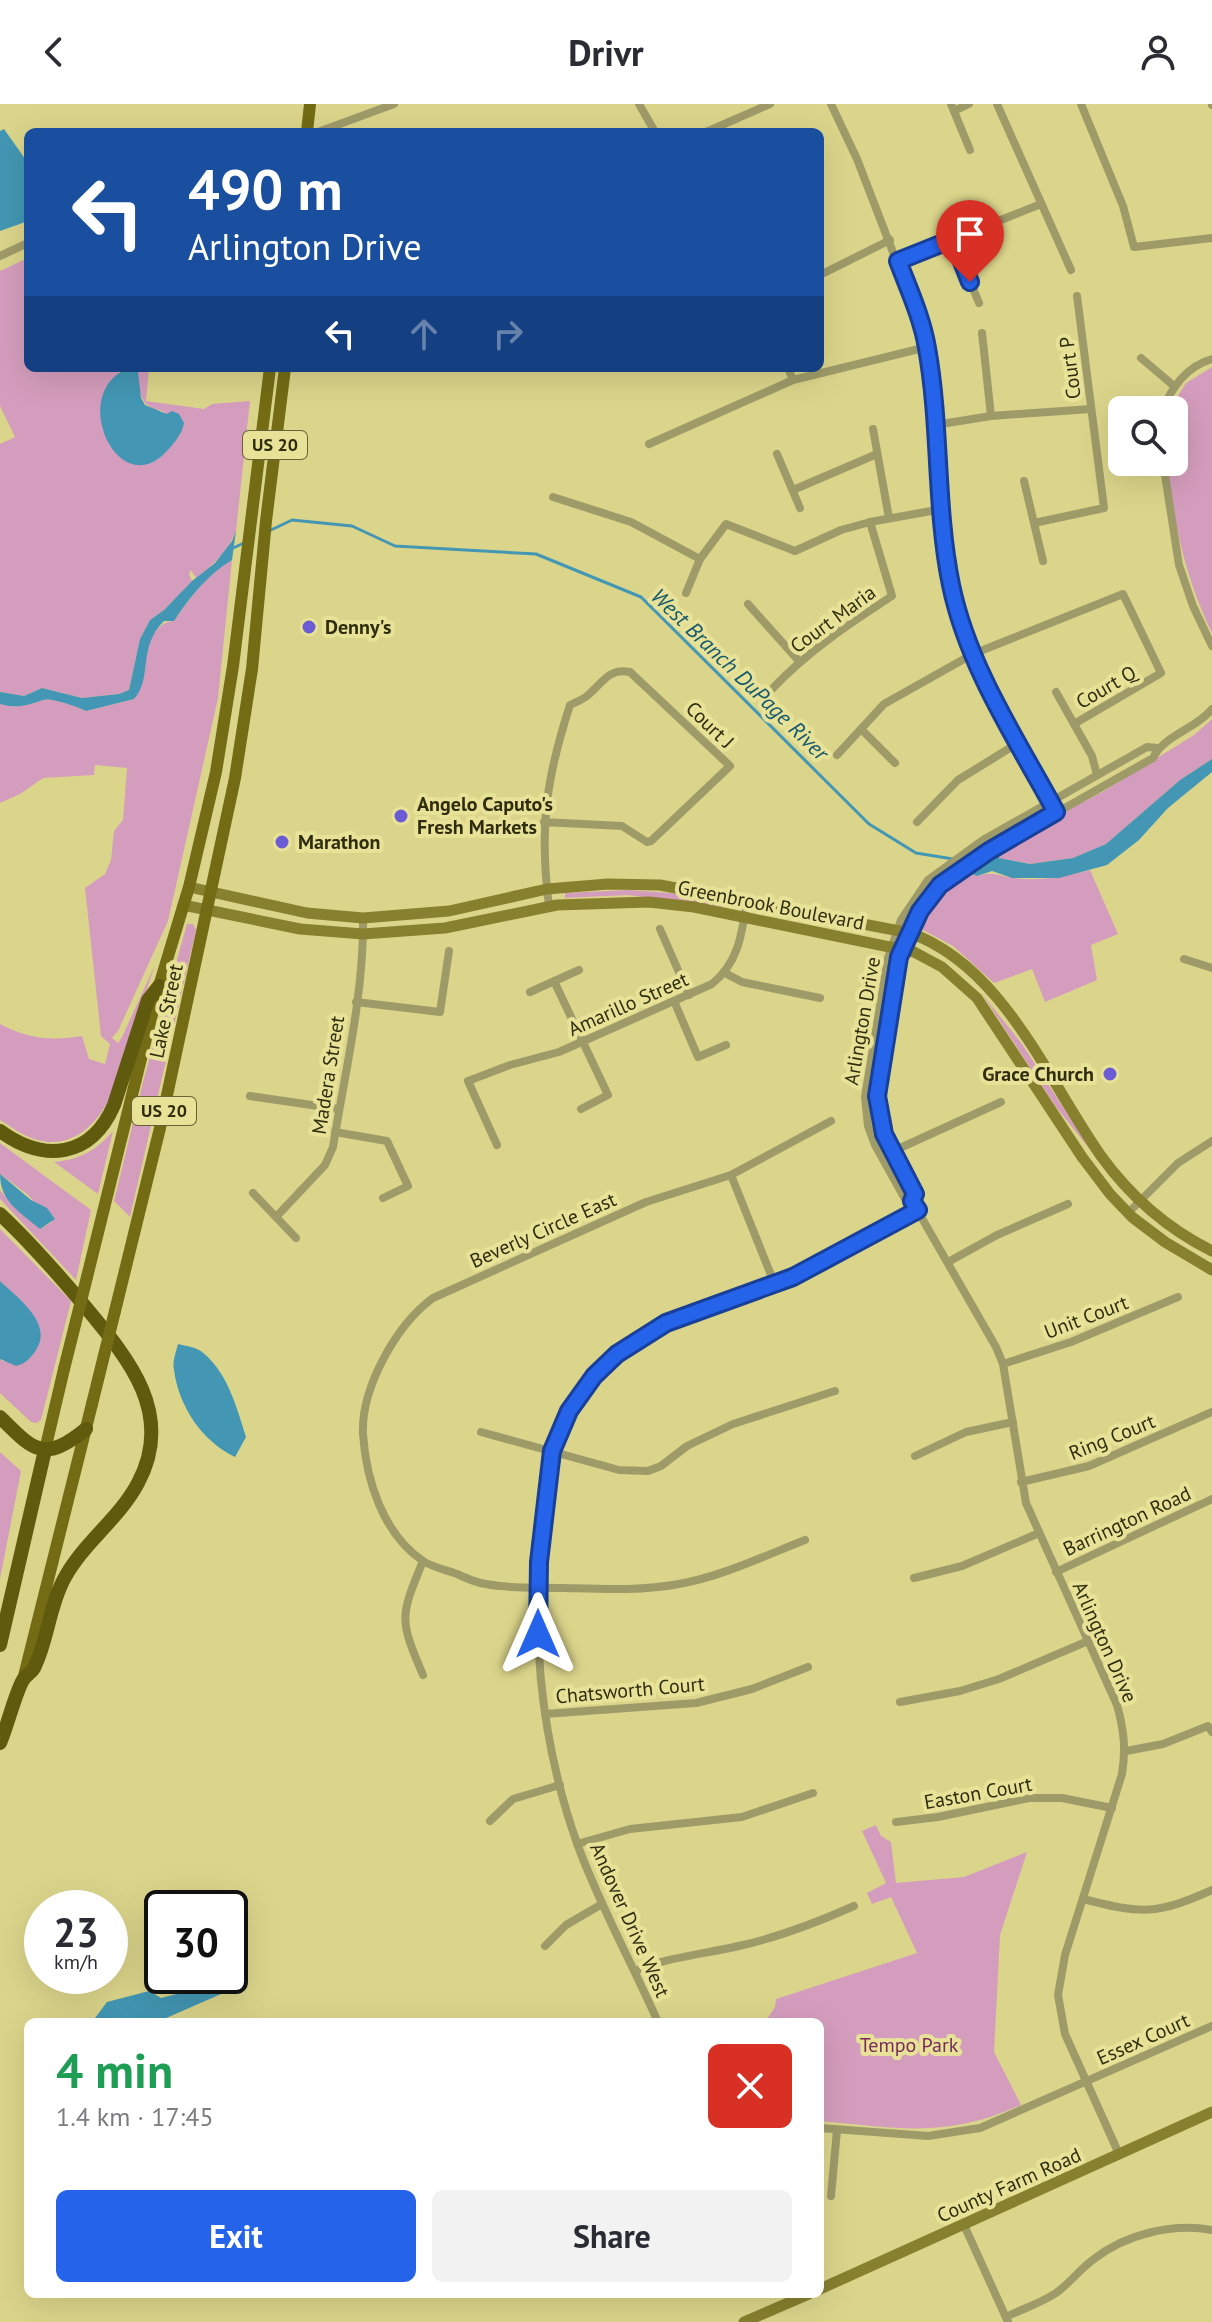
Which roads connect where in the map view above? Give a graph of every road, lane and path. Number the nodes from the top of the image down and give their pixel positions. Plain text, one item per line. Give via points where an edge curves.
1 (310, 104) edge
2 (394, 104) edge
3 (639, 104) edge
4 (831, 104) edge
5 (969, 104) edge
6 (997, 104) edge
7 (1081, 104) edge
8 (767, 105) edge
9 (952, 107) edge
10 (307, 128) edge
11 (329, 128) edge
12 (653, 128) edge
13 (715, 128) edge
14 (970, 150) dead end
15 (1041, 204) junction
16 (1212, 238) edge
17 (953, 239) junction
18 (890, 240) junction
19 (24, 245) edge
20 (0, 256) edge
21 (898, 261) junction
22 (1071, 270) dead end
23 (824, 273) edge
24 (1077, 296) dead end
25 (979, 303) dead end
26 (982, 333) dead end
27 (927, 347) junction
28 (1141, 358) dead end
29 (1212, 359) edge
30 (270, 372) edge
31 (285, 372) edge
32 (790, 372) edge
33 (793, 380) junction
34 (1174, 386) junction
35 (1169, 396) edge
36 (1091, 409) junction
37 (991, 416) junction
38 (935, 425) junction
39 (873, 429) dead end
40 (649, 444) dead end
41 (777, 454) dead end
42 (877, 454) junction
43 (1165, 476) edge
44 (1024, 481) dead end
45 (793, 490) junction
46 (553, 497) dead end
47 (800, 508) dead end
48 (942, 509) junction
49 (889, 518) junction
50 (870, 522) junction
51 (1034, 523) junction
52 (700, 559) junction
53 (1043, 561) dead end
54 (686, 593) dead end
55 (748, 604) dead end
56 (1212, 646) edge
57 (973, 654) junction
58 (799, 661) junction
59 (772, 689) dead end
60 (1056, 692) dead end
61 (1212, 709) edge
62 (1074, 724) junction
63 (861, 729) junction
64 (1018, 743) junction
65 (1158, 748) junction
66 (837, 755) dead end
67 (895, 763) dead end
68 (1097, 775) junction
69 (1051, 802) junction
70 (1056, 812) junction
71 (544, 822) junction
72 (917, 822) dead end
73 (189, 887) junction
74 (547, 889) junction
75 (212, 893) junction
76 (747, 900) junction
77 (183, 905) junction
78 (549, 906) junction
79 (208, 910) junction
80 (745, 917) junction
81 (363, 918) junction
82 (660, 929) dead end
83 (904, 931) junction
84 (363, 934) junction
85 (898, 947) junction
86 (449, 951) dead end
87 (1184, 959) dead end
88 (1212, 968) edge
89 (579, 970) dead end
90 (725, 973) junction
91 (554, 981) junction
92 (159, 986) junction
93 (530, 992) dead end
94 (689, 995) junction
95 (820, 998) dead end
96 (674, 1001) junction
97 (356, 1002) junction
98 (583, 1041) junction
99 (726, 1045) dead end
100 (250, 1096) dead end
101 (1001, 1102) dead end
102 (339, 1109) junction
103 (581, 1109) dead end
104 (831, 1121) dead end
105 (0, 1131) edge
106 (335, 1132) junction
107 (1212, 1141) edge
108 (497, 1145) dead end
109 (892, 1151) junction
110 (881, 1157) junction
111 (731, 1175) junction
112 (253, 1193) dead end
113 (383, 1198) dead end
114 (1140, 1200) junction
115 (912, 1201) junction
116 (1068, 1204) dead end
117 (918, 1210) junction
118 (1128, 1213) junction
119 (0, 1214) edge
120 (276, 1217) junction
121 (296, 1238) dead end
122 (1212, 1251) edge
123 (948, 1262) junction
124 (1212, 1270) edge
125 (775, 1285) junction
126 (1178, 1297) dead end
127 (1003, 1364) junction
128 (835, 1391) dead end
129 (1212, 1412) edge
130 (0, 1417) edge
131 (1013, 1422) junction
132 (86, 1429) junction
133 (481, 1432) dead end
134 (45, 1450) junction
135 (552, 1451) junction
136 (915, 1456) dead end
137 (1021, 1482) junction
138 (1212, 1499) edge
139 (1039, 1533) junction
140 (805, 1540) dead end
141 (423, 1561) junction
142 (1056, 1572) junction
143 (914, 1578) dead end
144 (538, 1587) junction
145 (1088, 1641) junction
146 (0, 1645) edge
147 (808, 1667) dead end
148 (423, 1675) dead end
149 (23, 1680) junction
150 (900, 1702) dead end
151 (545, 1714) junction
152 (1212, 1732) edge
153 (0, 1743) edge
154 (1126, 1751) junction
155 (560, 1785) junction
156 (813, 1793) dead end
157 (1112, 1808) junction
158 (490, 1821) dead end
159 (896, 1822) dead end
160 (577, 1844) junction
161 (1212, 1890) edge
162 (1083, 1899) junction
163 (602, 1904) junction
164 (854, 1906) dead end
165 (545, 1946) dead end
166 (635, 1971) junction
167 (656, 2018) edge
168 (1212, 2026) edge
169 (1086, 2082) junction
170 (1212, 2112) edge
171 (824, 2128) edge
172 (837, 2130) junction
173 (1119, 2154) junction
174 (831, 2196) dead end
175 (964, 2225) junction
176 (1212, 2230) edge
177 (824, 2287) edge
178 (800, 2298) edge
179 (1007, 2319) edge
180 (744, 2322) edge

1 - 10 main road
2 - 11 street
3 - 12 street
4 - 18 street
5 - 9 street
6 - 15 street
7 - 16 street via 1134,247
8 - 13 street
9 - 14 street
15 - 17 street
15 - 22 street
17 - 21 street
17 - 25 street
18 - 21 street
18 - 23 street
19 - 20 street
21 - 27 street
24 - 36 street, Court P
26 - 37 street
27 - 33 street
27 - 38 street
28 - 34 street
29 - 34 street
30 - 73 main road, Lake Street / US 20 via 216,772
31 - 75 main road, Lake Street / US 20 via 252,669
32 - 33 street
33 - 40 street
34 - 35 street
36 - 37 street
36 - 51 street, Court P via 1104,508
37 - 38 street
38 - 48 street
39 - 42 street
41 - 45 street
42 - 45 street
42 - 49 street
43 - 56 street via 1179,565
44 - 51 street
45 - 47 street
46 - 52 street via 631,522
48 - 49 street
48 - 57 street via 951,587
49 - 50 street
50 - 52 street via 795,551 726,524
50 - 58 street, Court Maria via 892,596
51 - 53 street
52 - 54 street
55 - 58 street
57 - 62 street, Court Q via 1123,594 1161,673
57 - 63 street via 884,704
57 - 64 street
58 - 59 street, Court Maria
60 - 62 street, Court Q
61 - 65 street via 1194,727
62 - 68 street, Court Q
63 - 66 street
63 - 67 street
64 - 69 street
64 - 72 street via 958,780
65 - 68 street via 1147,747
65 - 70 street via 1153,758
68 - 69 street
69 - 70 street
69 - 83 street via 974,847 923,885
70 - 83 street via 956,874 931,895
71 - 71 street, Court J via 622,826 651,841 730,766 630,672 621,670 570,705 551,764
71 - 74 street
73 - 75 main road, Greenbrook Boulevard
73 - 77 main road, Lake Street / US 20
74 - 76 main road, Greenbrook Boulevard via 660,885
74 - 78 street
74 - 81 main road, Greenbrook Boulevard via 449,911
75 - 79 main road, Lake Street / US 20
75 - 81 main road, Greenbrook Boulevard via 307,913
76 - 80 street
76 - 83 main road, Greenbrook Boulevard
77 - 79 main road, Greenbrook Boulevard
77 - 92 main road, Lake Street / US 20
78 - 80 main road, Greenbrook Boulevard via 649,902
78 - 84 main road, Greenbrook Boulevard via 445,928
79 - 84 main road, Greenbrook Boulevard via 300,929
79 - 132 main road, Lake Street / US 20, bridge
80 - 85 main road, Greenbrook Boulevard
80 - 90 street
81 - 84 street, Madera Street
82 - 94 street
83 - 85 street, Arlington Drive
83 - 114 main road, Greenbrook Boulevard via 947,950 983,979 1102,1158
84 - 97 street, Madera Street
85 - 109 street, Arlington Drive via 877,1096
85 - 110 street, Arlington Drive via 888,958 865,1089 868,1126
85 - 118 main road, Greenbrook Boulevard via 942,967 977,998 1090,1169
86 - 97 street via 440,1012
87 - 88 street
89 - 91 street
90 - 94 street, Amarillo Street
90 - 95 street via 742,982
91 - 93 street
91 - 98 street
92 - 105 highway via 148,1000 114,1105 98,1132 85,1143 56,1152 25,1146
92 - 134 main road, Lake Street / US 20, bridge
94 - 96 street, Amarillo Street
96 - 98 street, Amarillo Street
96 - 99 street via 698,1057
97 - 102 street, Madera Street
98 - 103 street via 608,1095
98 - 108 street, Amarillo Street via 468,1081
100 - 102 street
101 - 109 street
102 - 106 street, Madera Street
104 - 111 street, Beverly Circle East
106 - 113 street via 387,1141 408,1186
106 - 120 street, Madera Street via 325,1165
107 - 114 street via 1178,1163
109 - 110 street
109 - 115 street, Arlington Drive via 915,1194
110 - 115 street, Arlington Drive via 905,1199
111 - 125 street
111 - 141 street, Beverly Circle East via 646,1202 441,1294 414,1315 367,1396 363,1422 379,1506
112 - 120 street
114 - 118 street
114 - 122 main road, Greenbrook Boulevard
115 - 117 street, Arlington Drive
116 - 123 street
117 - 123 street, Arlington Drive
117 - 125 street, Andover Drive West
118 - 124 main road, Greenbrook Boulevard
119 - 149 highway via 62,1278 127,1358 143,1389 151,1433 140,1480 64,1579 35,1669
120 - 121 street
123 - 127 street, Arlington Drive
125 - 135 street, Andover Drive West via 677,1318 617,1354 580,1393
126 - 127 street, Unit Court
127 - 131 street, Arlington Drive
128 - 135 street via 733,1424 648,1471 619,1470
129 - 137 street, Ring Court via 1089,1466
130 - 134 highway via 30,1447
131 - 136 street via 966,1432
131 - 137 street, Arlington Drive
132 - 134 highway
132 - 149 main road, Lake Street / US 20
133 - 135 street
134 - 146 highway, Lake Street / US 20
135 - 144 street, Andover Drive West
137 - 139 street, Arlington Drive
138 - 142 street, Barrington Road
139 - 142 street, Arlington Drive
139 - 143 street via 962,1566
140 - 144 street via 680,1584 645,1589
141 - 144 street via 482,1584
141 - 148 street via 404,1617
142 - 145 street, Arlington Drive
144 - 151 street, Andover Drive West
145 - 150 street via 999,1679
145 - 154 street, Arlington Drive via 1117,1705
147 - 151 street, Chatsworth Court via 696,1703
149 - 153 highway, Lake Street / US 20
151 - 155 street, Andover Drive West
152 - 154 street via 1208,1726 1163,1744
154 - 157 street, Arlington Drive
155 - 158 street via 513,1799
155 - 160 street, Andover Drive West
156 - 160 street via 742,1817 630,1829
157 - 159 street, Easton Court via 1029,1798
157 - 162 street, Arlington Drive
160 - 163 street, Andover Drive West
161 - 162 street via 1174,1907 1144,1912
162 - 169 street, Arlington Drive via 1058,1995 1065,2034
163 - 165 street via 566,1925
163 - 166 street, Andover Drive West
164 - 166 street via 772,1938 669,1958
166 - 167 street, Andover Drive West
168 - 169 street, Essex Court
169 - 172 street via 966,2132 928,2136
169 - 173 street, Arlington Drive
170 - 173 main road, County Farm Road
171 - 172 street
172 - 174 street
173 - 175 main road, County Farm Road
175 - 177 main road, County Farm Road
175 - 179 street
176 - 179 street via 1185,2227 1135,2238 1092,2260 1057,2292
178 - 180 main road

